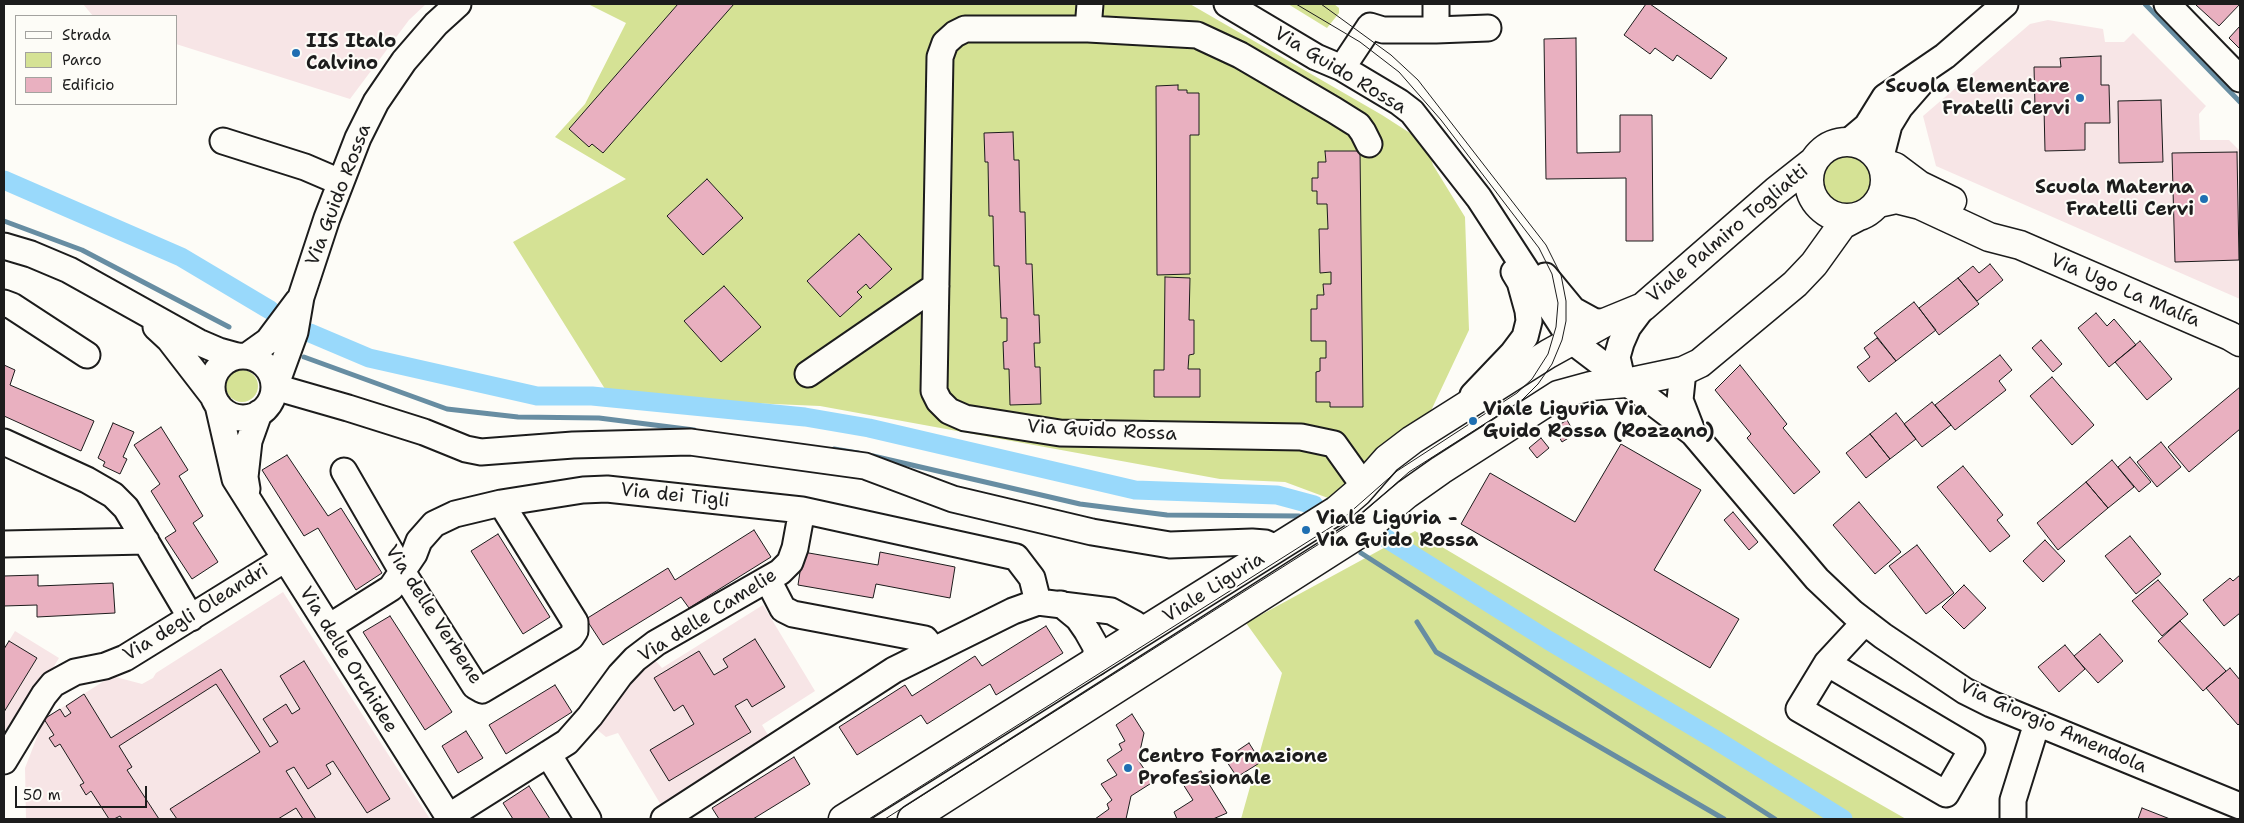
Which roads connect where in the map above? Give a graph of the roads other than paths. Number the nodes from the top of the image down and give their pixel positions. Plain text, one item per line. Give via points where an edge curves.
1 (458, 4) edge
2 (1090, 4) edge
3 (1227, 4) edge
4 (1436, 4) edge
5 (2005, 4) edge
6 (2167, 4) edge
7 (1488, 28) dead end
8 (1088, 29) junction
9 (1436, 30) junction
10 (1944, 56) junction
11 (1342, 68) junction
12 (2240, 79) edge
13 (223, 141) dead end
14 (1848, 142) junction
15 (1369, 144) dead end
16 (1814, 161) junction
17 (1881, 162) junction
18 (340, 182) junction
19 (1479, 198) junction
20 (1868, 210) junction
21 (2020, 245) junction
22 (4, 246) edge
23 (936, 286) junction
24 (301, 297) junction
25 (127, 303) junction
26 (4, 304) edge
27 (1643, 307) junction
28 (1604, 323) junction
29 (2237, 339) edge
30 (1572, 341) junction
31 (87, 355) dead end
32 (242, 356) junction
33 (1683, 371) junction
34 (808, 374) dead end
35 (1626, 383) junction
36 (274, 387) junction
37 (216, 400) junction
38 (259, 413) junction
39 (1454, 414) junction
40 (1693, 433) junction
41 (4, 442) edge
42 (344, 471) dead end
43 (1364, 486) junction
44 (249, 499) junction
45 (502, 503) junction
46 (802, 510) junction
47 (146, 541) junction
48 (4, 544) edge
49 (1276, 548) junction
50 (284, 559) junction
51 (403, 573) junction
52 (768, 580) junction
53 (1049, 603) junction
54 (191, 618) junction
55 (1865, 622) junction
56 (328, 627) junction
57 (1141, 633) junction
58 (933, 649) junction
59 (1096, 662) junction
60 (1826, 663) junction
61 (2037, 723) junction
62 (548, 754) junction
63 (4, 761) edge
64 (2240, 806) edge
65 (449, 818) edge
66 (588, 819) edge
67 (664, 819) edge
68 (842, 819) edge
69 (912, 819) edge
70 (2013, 819) edge

1 - 18 street, Via Guido Rossa via 436,24 387,86 358,138
2 - 8 street
3 - 11 street, Via Guido Rossa via 1316,57
4 - 9 street
5 - 10 street
6 - 12 street
7 - 9 street
8 - 15 street, Via Guido Rossa via 1180,33 1215,42 1358,125
8 - 23 street, Via Guido Rossa via 965,29 945,43 940,57
9 - 11 street via 1383,30 1370,26
10 - 14 street via 1885,98 1867,126
10 - 17 street via 1900,107 1890,125
11 - 19 street, Via Guido Rossa via 1412,112
13 - 18 street via 305,167
14 - 16 main road, Viale Palmiro Togliatti via 1828,147
14 - 17 main road via 1871,150
16 - 20 main road, Viale Palmiro Togliatti via 1809,186 1822,209 1833,216 1846,218
16 - 27 main road, Viale Palmiro Togliatti
17 - 20 main road via 1886,182 1883,193
17 - 21 main road, Via Ugo La Malfa via 1991,221
18 - 24 street, Via Guido Rossa
19 - 28 street, Via Guido Rossa via 1503,222 1573,310
19 - 30 street, Via Guido Rossa
19 - 39 street, Via Guido Rossa via 1520,282 1529,321 1525,337 1513,353
20 - 21 main road, Via Ugo La Malfa via 1896,199 1990,237
20 - 33 main road via 1842,225 1814,264 1782,296 1700,363
21 - 29 main road, Via Ugo La Malfa
22 - 25 street via 69,270
23 - 34 street
23 - 43 street, Via Guido Rossa via 934,391 949,412 965,418 1060,433 1301,437 1334,444
24 - 32 street, Via Guido Rossa via 268,342
24 - 36 street, Via Guido Rossa via 297,327
25 - 32 street via 207,347
25 - 37 street via 169,338
26 - 31 street
27 - 28 main road, Viale Palmiro Togliatti
27 - 35 street, Viale Palmiro Togliatti via 1628,327 1617,357
28 - 30 main road, Viale Palmiro Togliatti
30 - 35 street
30 - 39 main road, Viale Liguria
32 - 36 street via 262,362 272,374
32 - 37 street via 230,359 218,368 213,381
33 - 35 main road
33 - 40 street, Via Giorgio Amendola via 1680,400
35 - 40 street, Via Giorgio Amendola
35 - 69 main road, Viale Liguria via 1591,386 1558,395 1434,475 1362,532
36 - 38 street via 270,402
36 - 49 street via 481,452 573,445 690,442 865,466 953,499 1092,532 1170,545 1252,542
37 - 38 street via 225,412 242,418
37 - 44 street, Via delle Orchidee via 235,479
38 - 44 street, Via delle Orchidee via 249,441 245,478
39 - 43 main road, Viale Liguria via 1395,453
40 - 55 street, Via Giorgio Amendola via 1817,579
41 - 47 street via 113,495 126,508
42 - 51 street, Via delle Verbene
43 - 49 main road, Viale Liguria via 1337,510
44 - 50 street, Via delle Orchidee
45 - 46 street, Via dei Tigli via 583,490 607,490
45 - 51 street, Via dei Tigli via 455,514 434,524 419,541
45 - 51 street, Via delle Verbene via 575,622 571,637 482,690 475,686
46 - 52 street, Via delle Camelie via 790,562
46 - 53 street, Via dei Tigli via 1016,557
47 - 48 street
47 - 54 street
49 - 57 main road, Viale Liguria
50 - 54 street, Via degli Oleandri
50 - 56 street, Via delle Orchidee
51 - 56 street, Via dei Tigli via 391,588
52 - 58 street via 783,609 794,614 925,639
52 - 62 street, Via delle Camelie via 656,643 635,659 580,729
53 - 57 street via 1111,611 1135,624
53 - 58 street via 1013,611
53 - 59 street via 1078,618 1096,647
54 - 63 street, Via degli Oleandri via 125,658 106,666 75,672 54,684 44,694
55 - 60 street
55 - 61 street, Via Giorgio Amendola via 1965,692
56 - 65 street, Via delle Orchidee
57 - 59 main road, Viale Liguria
58 - 67 street via 894,670
59 - 68 main road, Viale Liguria
60 - 60 street via 1799,709 1946,794 1972,749
61 - 64 street, Via Giorgio Amendola
61 - 70 street via 2013,800
62 - 65 street, Via delle Camelie
62 - 66 street

